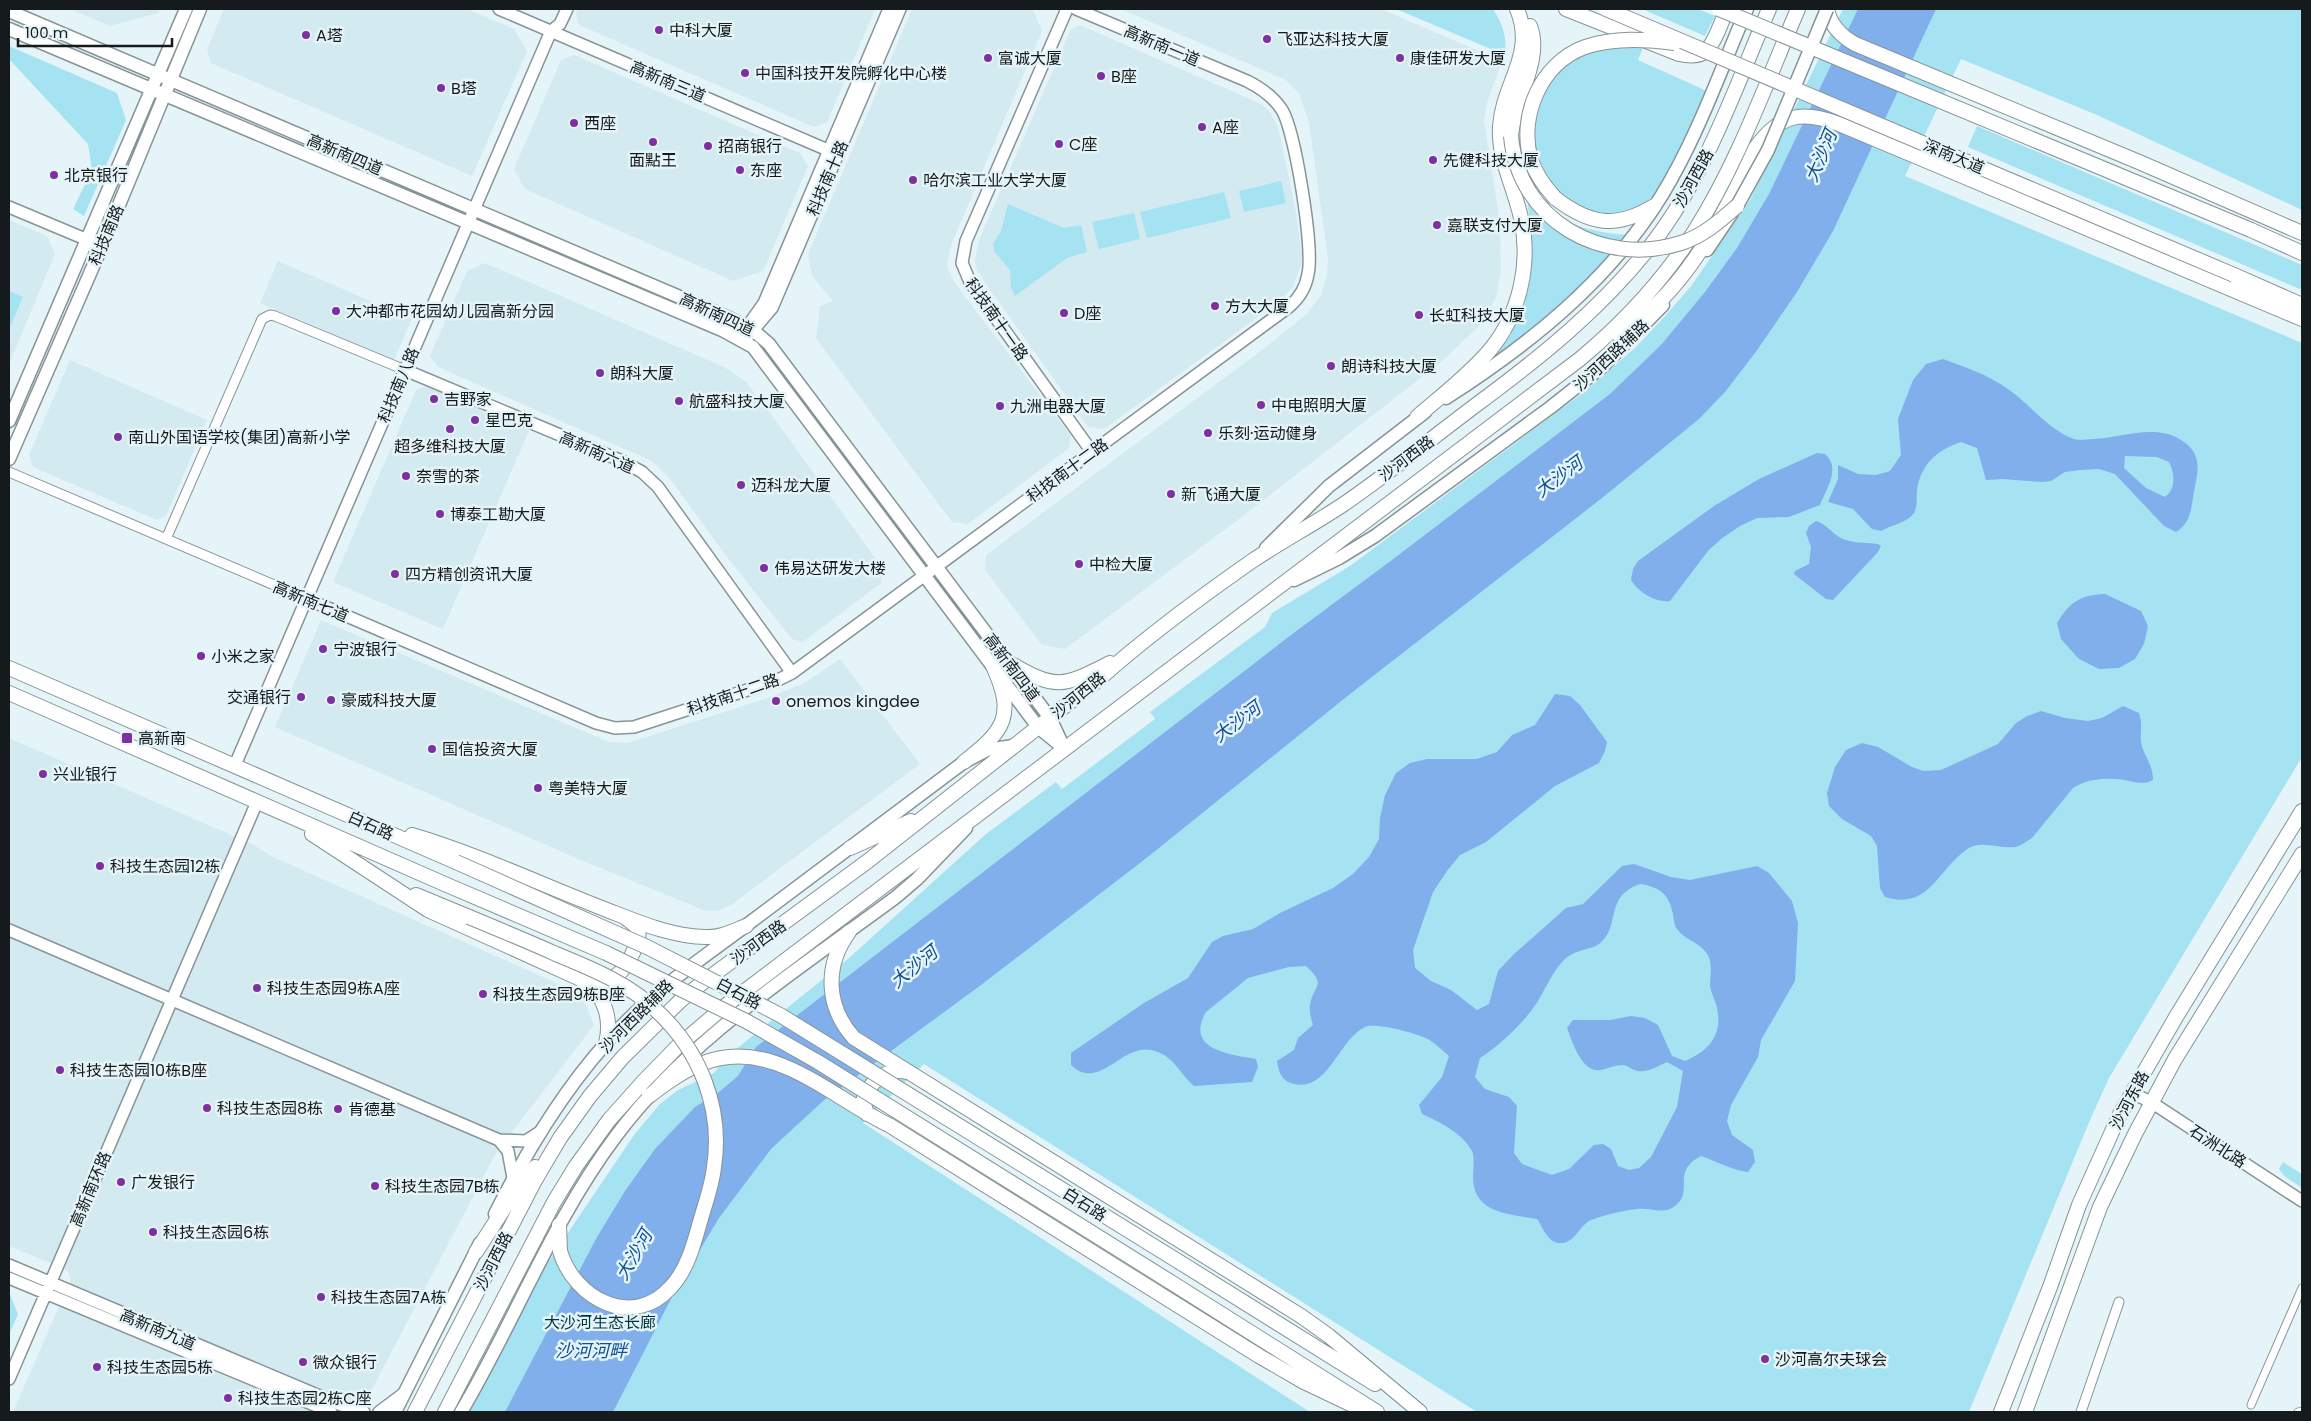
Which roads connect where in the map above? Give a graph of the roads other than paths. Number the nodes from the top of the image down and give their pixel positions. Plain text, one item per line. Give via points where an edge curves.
1 (186, 9) edge
2 (200, 9) edge
3 (499, 9) edge
4 (567, 9) edge
5 (889, 9) edge
6 (900, 9) edge
7 (1067, 9) edge
8 (1076, 9) edge
9 (1518, 9) edge
10 (1566, 9) edge
11 (1606, 9) edge
12 (1747, 9) edge
13 (1769, 9) edge
14 (1798, 9) edge
15 (1827, 9) edge
16 (1725, 10) edge
17 (9, 12) edge
18 (9, 29) edge
19 (552, 31) junction
20 (1713, 54) junction
21 (158, 74) junction
22 (171, 80) junction
23 (1247, 81) joint
24 (151, 90) junction
25 (165, 96) junction
26 (833, 152) junction
27 (9, 206) edge
28 (1654, 206) junction
29 (1737, 206) junction
30 (474, 209) junction
31 (468, 224) junction
32 (2302, 233) edge
33 (88, 240) junction
34 (102, 246) junction
35 (2302, 253) edge
36 (2302, 305) edge
37 (2302, 319) edge
38 (751, 328) junction
39 (742, 340) junction
40 (1598, 345) junction
41 (405, 370) junction
42 (1417, 418) junction
43 (9, 420) edge
44 (1092, 452) junction
45 (9, 459) edge
46 (9, 472) edge
47 (166, 539) junction
48 (1254, 560) junction
49 (937, 566) junction
50 (925, 575) junction
51 (1274, 591) junction
52 (306, 599) junction
53 (1126, 654) junction
54 (1010, 664) junction
55 (993, 666) junction
56 (10, 669) edge
57 (792, 673) junction
58 (9, 693) edge
59 (1050, 718) junction
60 (1038, 727) junction
61 (615, 728) joint
62 (1012, 746) junction
63 (1064, 748) junction
64 (964, 762) junction
65 (235, 765) junction
66 (257, 802) junction
67 (988, 806) junction
68 (2302, 811) edge
69 (929, 812) junction
70 (283, 814) junction
71 (357, 818) junction
72 (850, 848) junction
73 (2302, 854) edge
74 (379, 879) junction
75 (617, 914) junction
76 (746, 926) junction
77 (9, 930) edge
78 (849, 932) junction
79 (577, 977) junction
80 (172, 999) junction
81 (606, 1043) junction
82 (910, 1074) junction
83 (2132, 1092) junction
84 (649, 1096) junction
85 (2151, 1102) junction
86 (861, 1111) junction
87 (574, 1117) junction
88 (540, 1132) junction
89 (499, 1140) junction
90 (513, 1178) junction
91 (2302, 1201) edge
92 (559, 1225) junction
93 (476, 1252) junction
94 (9, 1265) edge
95 (9, 1278) edge
96 (48, 1288) junction
97 (2302, 1288) edge
98 (2119, 1302) dead end
99 (9, 1379) edge
100 (406, 1391) junction
101 (2251, 1405) dead end
102 (2302, 1410) edge
103 (331, 1412) edge
104 (364, 1412) edge
105 (379, 1412) edge
106 (395, 1412) edge
107 (415, 1412) edge
108 (445, 1412) edge
109 (461, 1412) edge
110 (1367, 1412) edge
111 (1377, 1412) edge
112 (1420, 1412) edge
113 (2001, 1412) edge
114 (2025, 1412) edge
115 (2081, 1412) edge
116 (2298, 1412) edge

1 - 21 main road, 科技南路
2 - 22 main road, 科技南路
3 - 19 street, 高新南三道
4 - 19 street, 科技南八路 via 560,24
5 - 26 street, 科技南十路
6 - 26 street, 科技南十路
7 - 44 street, 科技南十一路 via 966,241 962,263 970,282
8 - 23 street, 高新南一道
9 - 29 main road, bridge via 1531,28 1534,50 1514,112 1511,136 1516,164 1539,206 1568,231 1608,247 1629,250 1682,243 1710,230
9 - 42 main road via 1523,50 1505,100 1500,126 1506,171 1518,203 1524,234 1525,263 1519,293 1508,322 1490,350
10 - 16 main road via 1690,56 1710,48
11 - 20 main road, 深南大道, bridge
12 - 28 main road via 1689,147
13 - 48 main road, 沙河西路 via 1714,140 1686,193 1653,243 1607,295 1522,371 1343,504
14 - 40 main road, 沙河西路 via 1728,169 1694,233 1645,295
15 - 29 main road, 沙河西路辅路, bridge via 1768,150
15 - 32 main road via 1832,24 1847,39
16 - 35 main road, bridge
17 - 21 main road, 高新南四道
18 - 24 main road, 高新南四道
19 - 26 street, 高新南三道
19 - 30 street, 科技南八路
20 - 28 main road, bridge via 1665,42 1618,40 1584,47 1571,53 1548,73 1535,96 1527,134 1534,168 1555,198 1580,215 1607,222 1632,218
20 - 36 main road, 深南大道, bridge
21 - 22 main road, 高新南四道
21 - 24 main road, 科技南路
22 - 25 main road, 科技南路
22 - 30 main road, 高新南四道
23 - 44 street, 科技南十二路 via 1265,91 1278,104 1290,130 1310,252 1306,284 1290,306
24 - 25 main road, 高新南四道
24 - 33 main road, 科技南路
25 - 31 main road, 高新南四道
25 - 34 main road, 科技南路
26 - 38 street, 科技南十路 via 772,308
27 - 33 street
28 - 42 main road via 1608,266 1566,308 1507,358
29 - 51 main road, 沙河西路辅路 via 1680,286 1617,352 1578,387 1357,548
30 - 31 street, 科技南八路
30 - 38 main road, 高新南四道
31 - 39 main road, 高新南四道
31 - 41 street, 科技南八路
33 - 34 street
33 - 43 main road, 科技南路
34 - 45 main road, 科技南路
37 - 40 main road, bridge via 1901,150 1833,122 1807,115 1791,117 1770,131 1756,147 1728,206 1693,261 1644,314
38 - 39 street, 科技南十路
38 - 49 main road, 高新南四道 via 770,344
39 - 50 main road, 高新南四道 via 759,353
40 - 51 main road, 沙河西路
41 - 47 street via 275,316 262,319
41 - 52 street, 科技南八路
41 - 57 street, 高新南六道 via 642,472 658,488
42 - 48 main road via 1329,486
44 - 49 street, 科技南十二路
46 - 47 street, 高新南七道
47 - 52 street, 高新南七道
48 - 53 main road, 沙河西路
49 - 50 street, 科技南十二路
49 - 54 main road, 高新南四道
50 - 55 main road, 高新南四道
50 - 57 street, 科技南十二路
51 - 63 main road, 沙河西路
52 - 61 street, 高新南七道 via 596,723
52 - 65 street, 科技南八路
53 - 54 main road via 1072,682 1061,684 1037,678
53 - 59 main road, 沙河西路
54 - 59 main road, 高新南四道
55 - 60 main road, 高新南四道
55 - 64 main road via 1004,693 1004,715 991,741
56 - 65 main road, 白石路
57 - 61 street, 科技南十二路 via 634,726
58 - 66 main road, 白石路
59 - 60 main road, 沙河西路
59 - 63 main road, 高新南四道
60 - 62 main road, 沙河西路
60 - 63 main road, 高新南四道
62 - 64 main road, 沙河西路辅路 via 987,750
62 - 69 main road, 沙河西路
63 - 67 main road, 沙河西路
64 - 72 main road, 沙河西路辅路
65 - 71 main road, 白石路
66 - 70 main road, 白石路
66 - 80 street, 高新南环路
67 - 78 main road via 912,883
67 - 108 main road, 沙河西路 via 705,1022 625,1101 593,1141 554,1202
68 - 83 main road, 沙河东路
69 - 72 main road
69 - 87 main road, 沙河西路 via 681,1000 623,1057
70 - 74 main road
70 - 111 main road, 白石路, bridge via 606,952 746,1021 818,1062
71 - 75 main road via 456,848
71 - 112 main road, 白石路, bridge via 648,947 780,1015
72 - 76 main road, 沙河西路辅路
73 - 85 main road, 沙河东路 via 2194,1026
74 - 79 main road via 445,919
74 - 92 main road, bridge via 598,972 635,993 657,1010 683,1040 696,1062 710,1094 716,1143 712,1178 691,1251 671,1288 644,1304 609,1304 595,1298 578,1285 565,1266 560,1251
75 - 76 main road via 698,937 724,935
75 - 79 main road via 634,924 639,935 626,966 610,980 595,982
76 - 81 main road, 沙河西路辅路 via 655,994
77 - 80 street
78 - 82 main road via 833,969 832,993 838,1015 844,1027 866,1047
78 - 84 main road via 710,1037
79 - 81 main road via 591,986 604,1005 609,1026
80 - 89 street
80 - 96 street, 高新南环路
81 - 88 main road, 沙河西路辅路
82 - 86 main road via 892,1072 871,1085
82 - 112 main road via 1301,1316
83 - 85 street, 石洲北路
83 - 113 main road, 沙河东路 via 2079,1205
84 - 86 main road via 683,1072 712,1060 746,1057 773,1061 816,1082
84 - 92 main road via 601,1156
85 - 91 street, 石洲北路
85 - 114 main road, 沙河东路 via 2100,1208
86 - 110 main road via 889,1125 1258,1356
87 - 93 main road via 520,1186
87 - 107 main road, 沙河西路 via 534,1182
88 - 89 street via 526,1140
88 - 90 main road, 沙河西路辅路
89 - 90 street via 508,1151
90 - 93 main road, 沙河西路辅路
92 - 109 main road
93 - 100 main road, 沙河西路辅路
94 - 96 street, 高新南九道
95 - 96 street, 高新南九道
96 - 99 street, 高新南环路
96 - 103 street, 高新南九道
96 - 104 street, 高新南九道
97 - 101 street
98 - 115 street
100 - 105 street
100 - 106 main road, 沙河西路辅路
102 - 116 street

